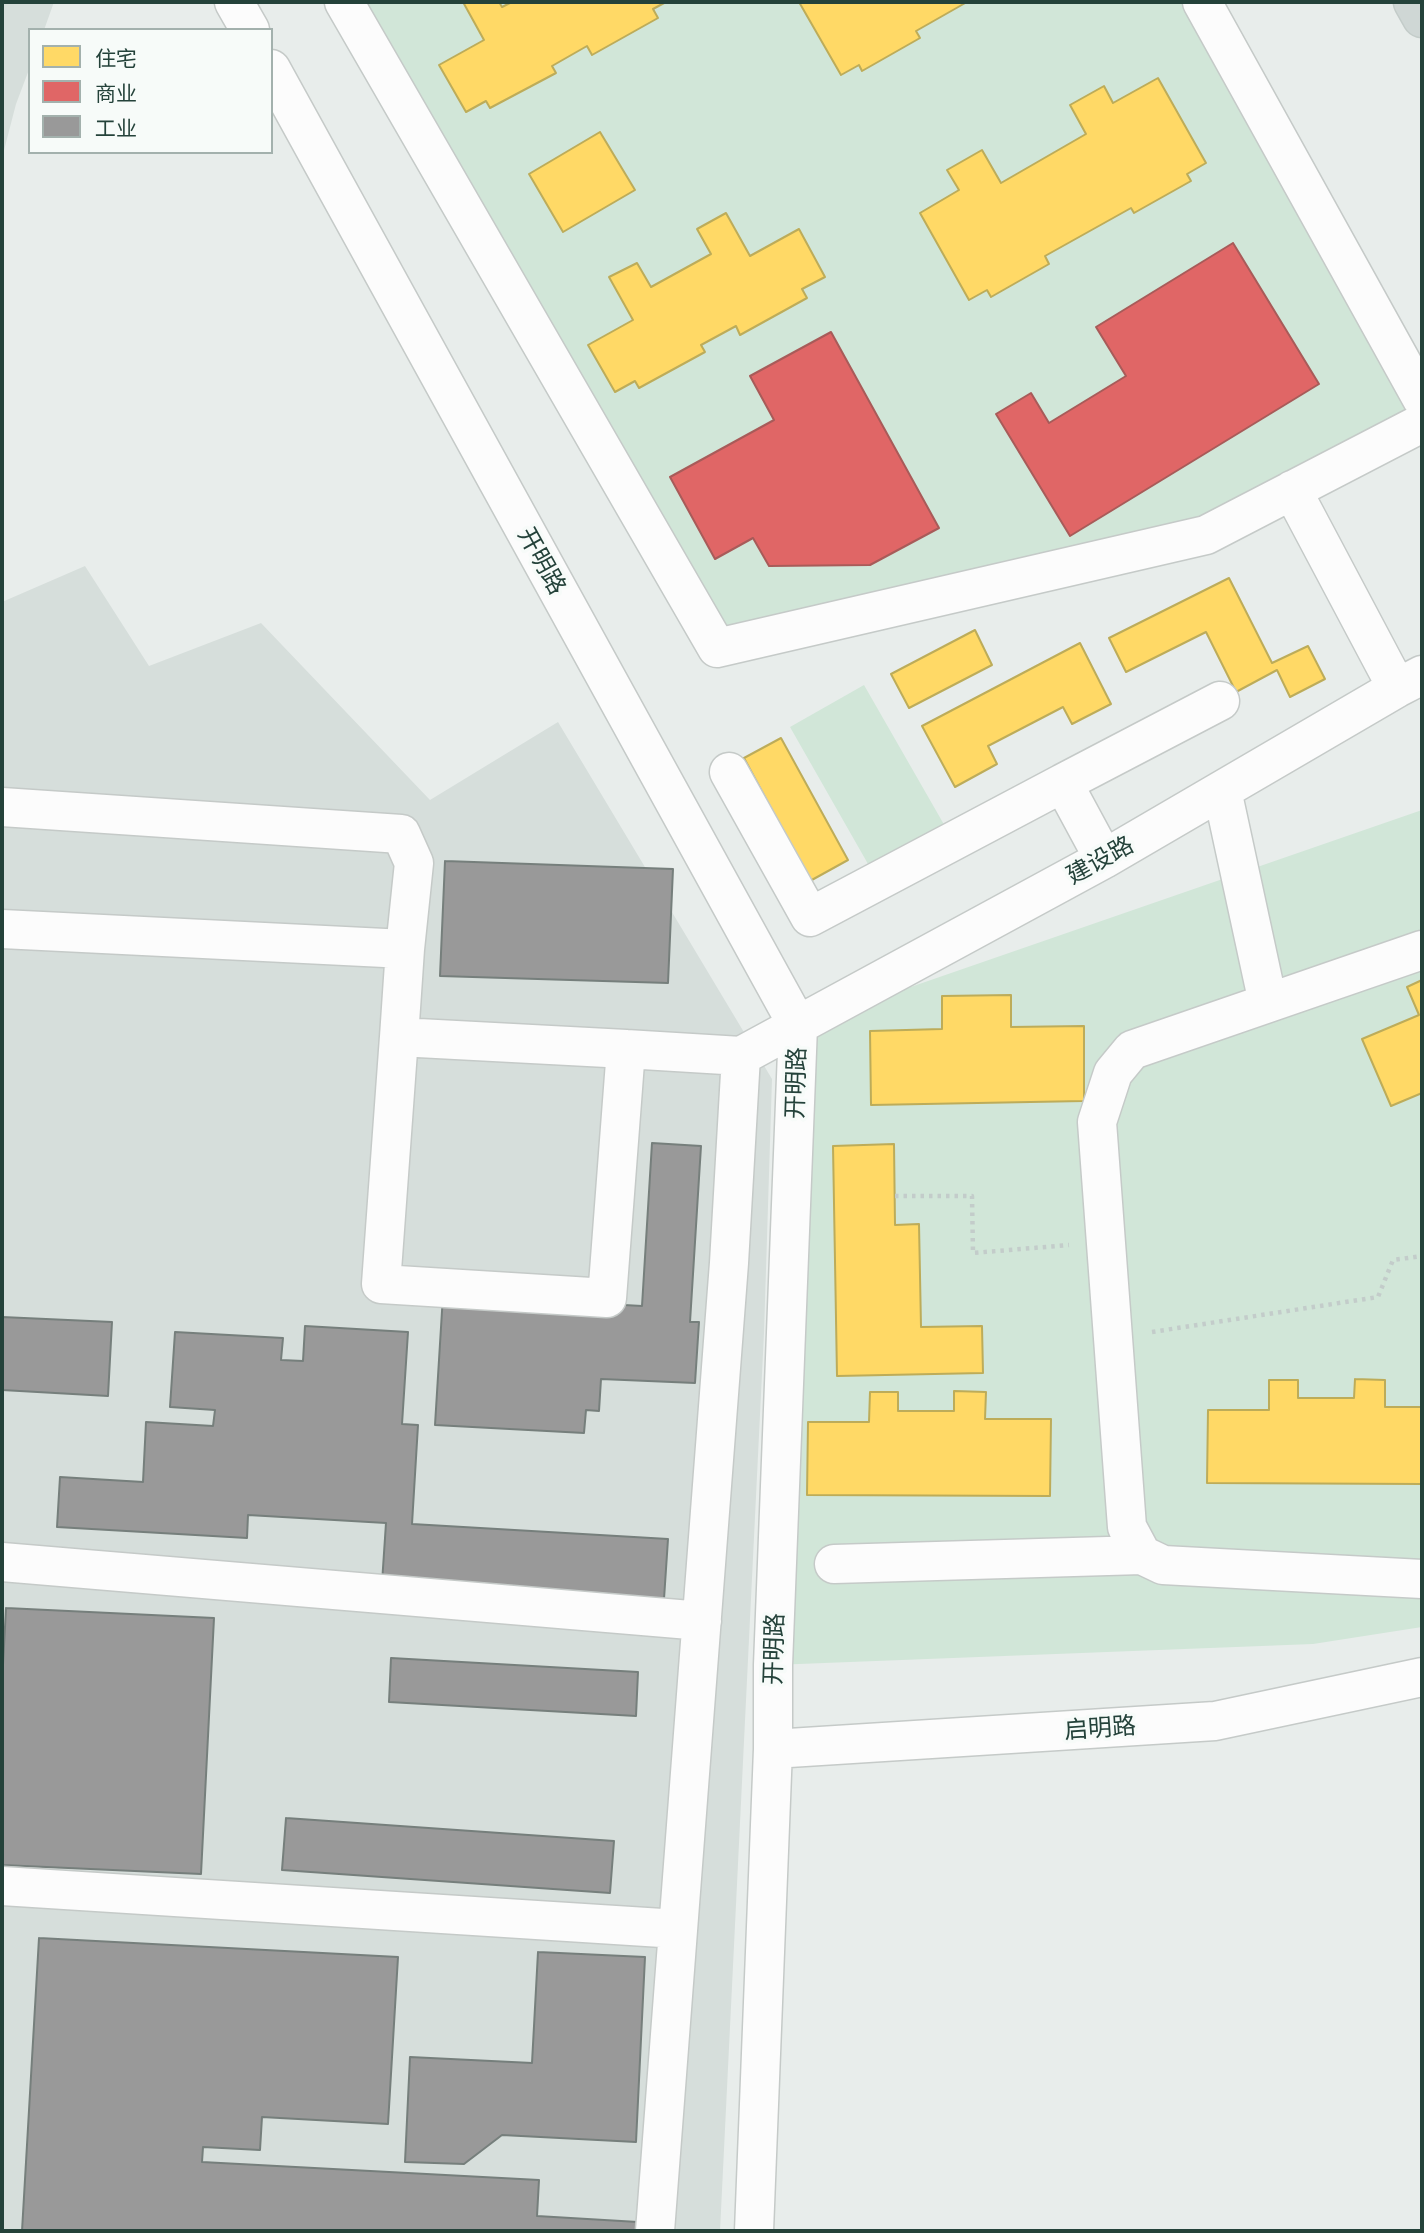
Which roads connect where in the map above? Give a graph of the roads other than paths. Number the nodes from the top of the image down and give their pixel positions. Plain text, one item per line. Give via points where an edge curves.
1 (234, 2) edge
2 (344, 2) edge
3 (1202, 2) edge
4 (1413, 2) edge
5 (1422, 18) edge
6 (249, 28) edge
7 (273, 73) edge
8 (1422, 399) edge
9 (1422, 423) edge
10 (1292, 490) junction
11 (1410, 682) edge
12 (1220, 701) dead end
13 (729, 772) dead end
14 (1063, 783) junction
15 (1222, 790) junction
16 (2, 807) edge
17 (1104, 859) junction
18 (2, 929) edge
19 (405, 949) junction
20 (1422, 950) edge
21 (1268, 1003) junction
22 (798, 1026) junction
23 (399, 1037) junction
24 (626, 1049) junction
25 (741, 1056) junction
26 (1142, 1555) junction
27 (2, 1562) edge
28 (834, 1564) dead end
29 (1422, 1579) edge
30 (702, 1622) junction
31 (1422, 1677) edge
32 (773, 1749) junction
33 (2, 1886) edge
34 (678, 1929) junction
35 (655, 2231) edge
36 (754, 2231) edge

1 - 6 street
2 - 10 street via 717,648 1206,535
3 - 8 street
4 - 5 main road
7 - 22 street, 开明路
9 - 10 street
10 - 11 street
11 - 15 street, 建设路
12 - 14 street
13 - 14 street via 810,917
14 - 17 street
15 - 17 street, 建设路
15 - 21 street
16 - 19 street via 401,834 414,863
17 - 22 street, 建设路
18 - 19 street
19 - 23 street
20 - 21 street
21 - 26 street via 1132,1050 1114,1073 1097,1122 1127,1527
22 - 25 street, 建设路
22 - 32 street, 开明路
23 - 24 street
23 - 24 street via 381,1284 607,1298
24 - 25 street
25 - 30 street
26 - 28 street
26 - 29 street via 1163,1565
27 - 30 street
30 - 34 street
31 - 32 street, 启明路 via 1215,1721
32 - 36 street, 开明路
33 - 34 street
34 - 35 street

